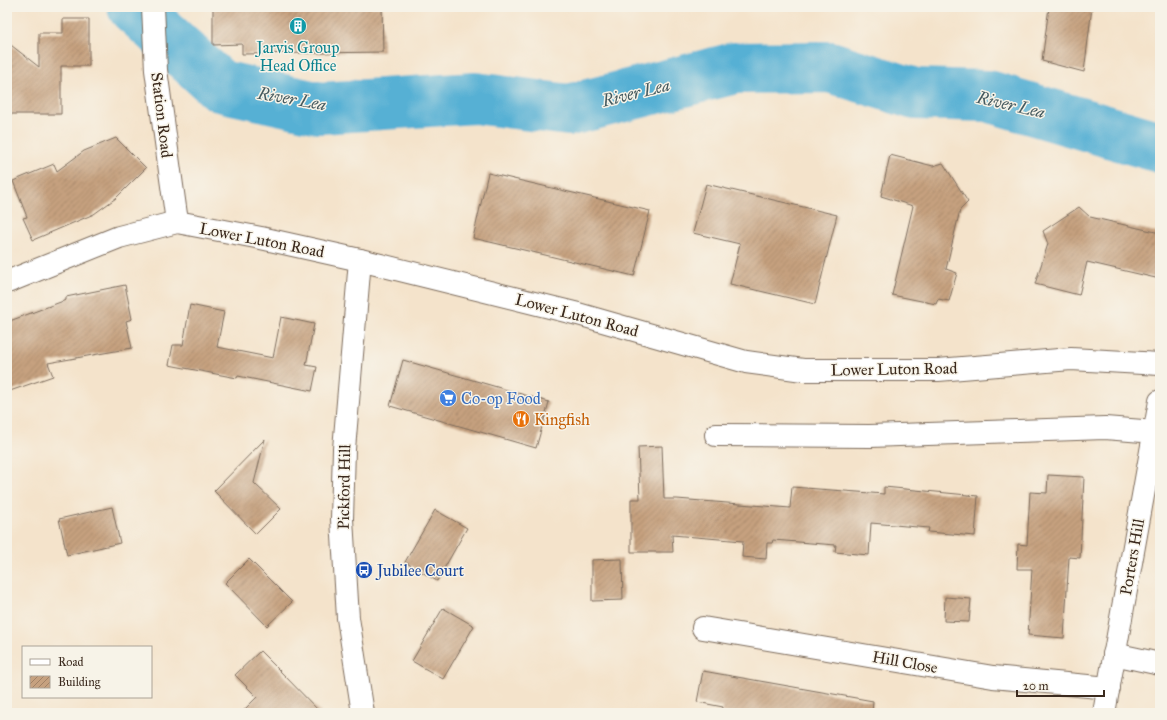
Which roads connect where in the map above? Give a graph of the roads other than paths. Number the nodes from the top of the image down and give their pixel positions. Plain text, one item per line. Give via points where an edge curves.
1 (153, 7) edge
2 (177, 222) junction
3 (360, 260) junction
4 (7, 282) edge
5 (1160, 364) edge
6 (1160, 401) edge
7 (1155, 432) junction
8 (716, 435) dead end
9 (703, 628) dead end
10 (1114, 654) junction
11 (1160, 664) edge
12 (1108, 688) junction
13 (364, 713) edge
14 (1104, 713) edge

1 - 2 street, Station Road via 156,70
2 - 3 street, Lower Luton Road
2 - 4 street, Lower Luton Road via 119,237
3 - 5 street, Lower Luton Road via 578,314 746,362 804,370 938,370 1071,359
3 - 13 street, Pickford Hill via 344,449 342,520 348,618
6 - 7 street, Porters Hill
7 - 8 street via 1105,428 870,436
7 - 10 street, Porters Hill
9 - 12 street, Hill Close via 992,677
10 - 11 street
10 - 12 street, Porters Hill
12 - 14 street, Porters Hill

